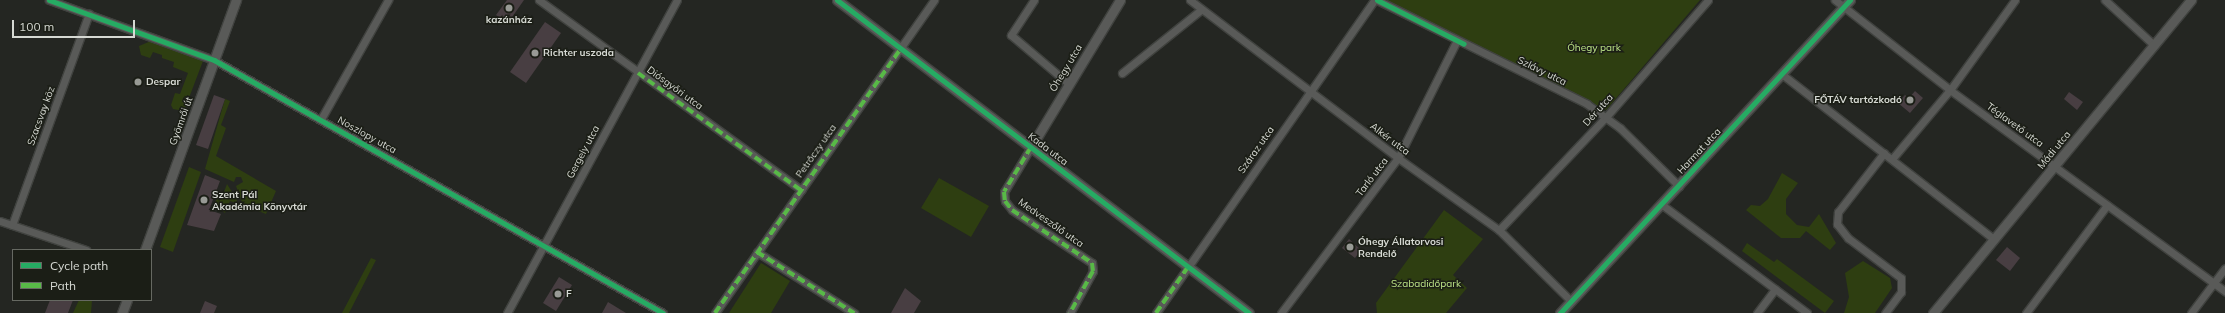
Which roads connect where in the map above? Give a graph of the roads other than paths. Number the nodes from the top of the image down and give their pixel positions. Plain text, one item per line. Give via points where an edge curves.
1 (50, 0) edge
2 (236, 0) edge
3 (388, 0) edge
4 (539, 0) edge
5 (677, 0) edge
6 (837, 0) edge
7 (934, 0) edge
8 (1034, 0) edge
9 (1120, 0) edge
10 (1190, 0) edge
11 (1375, 0) edge
12 (1708, 0) edge
13 (1835, 0) edge
14 (1850, 0) edge
15 (2016, 0) edge
16 (2105, 0) edge
17 (2191, 0) edge
18 (1844, 8) junction
19 (1202, 9) junction
20 (89, 14) junction
21 (1457, 40) junction
22 (2154, 45) junction
23 (901, 48) junction
24 (214, 60) junction
25 (638, 73) junction
26 (1122, 73) dead end
27 (1783, 74) junction
28 (1069, 84) junction
29 (1309, 90) junction
30 (1950, 90) junction
31 (1606, 116) junction
32 (321, 119) junction
33 (1031, 148) junction
34 (1884, 153) junction
35 (1398, 158) junction
36 (1892, 159) junction
37 (2054, 166) junction
38 (1679, 186) junction
39 (801, 190) junction
40 (1661, 204) junction
41 (2107, 205) junction
42 (0, 221) edge
43 (12, 225) junction
44 (1500, 230) junction
45 (1994, 240) junction
46 (544, 245) junction
47 (83, 249) edge
48 (145, 249) edge
49 (757, 252) junction
50 (1188, 266) junction
51 (2225, 268) edge
52 (2213, 282) junction
53 (1775, 289) junction
54 (2225, 291) edge
55 (127, 301) edge
56 (1572, 301) junction
57 (122, 313) edge
58 (507, 313) edge
59 (663, 313) edge
60 (715, 313) edge
61 (854, 313) edge
62 (1070, 313) edge
63 (1156, 313) edge
64 (1249, 313) edge
65 (1281, 313) edge
66 (1560, 313) edge
67 (1757, 313) edge
68 (1807, 313) edge
69 (1885, 313) edge
70 (1934, 313) edge
71 (2026, 313) edge
72 (2191, 313) edge

1 - 20 street, Noszlopy utca
2 - 24 street, Gyömrői út
3 - 32 street
4 - 25 street, Diósgyőri utca
5 - 25 street, Gergely utca
6 - 23 street, Kada utca
7 - 23 street, Petrőczy utca
8 - 28 street via 1011,35
9 - 28 street, Óhegy utca
10 - 19 street, Alkér utca
11 - 21 street, Szlávy utca
11 - 29 street, Száraz utca
12 - 31 street, Dér utca
13 - 18 street, Téglavető utca
14 - 18 street, Harmat utca
15 - 30 street
16 - 22 street
17 - 22 street, Mádi utca
18 - 27 street, Harmat utca
18 - 30 street, Téglavető utca
19 - 26 street
19 - 29 street, Alkér utca
20 - 24 street, Noszlopy utca
20 - 43 street, Szacsvay köz
21 - 31 street, Szlávy utca
21 - 35 street, Tarló utca
22 - 37 street, Mádi utca
23 - 33 street, Kada utca
23 - 39 street, Petrőczy utca
24 - 32 street, Noszlopy utca
24 - 48 street, Gyömrői út
25 - 39 street, Diósgyőri utca
25 - 46 street, Gergely utca
27 - 34 street
27 - 38 street, Harmat utca
28 - 33 street, Óhegy utca
29 - 35 street, Alkér utca
29 - 50 street, Száraz utca
30 - 36 street
30 - 37 street, Téglavető utca
31 - 38 street, Szlávy utca
31 - 44 street, Dér utca
32 - 46 street, Noszlopy utca
33 - 50 street, Kada utca
33 - 62 street, Medveszőlő utca via 1004,192 1005,201 1012,210 1092,263 1093,271
34 - 36 street
34 - 69 street via 1838,212 1837,224 1848,238 1901,278 1901,292
35 - 44 street, Alkér utca
35 - 65 street, Tarló utca
36 - 45 street
37 - 41 street, Téglavető utca
37 - 45 street, Mádi utca
38 - 40 street, Harmat utca
39 - 49 street, Petrőczy utca
40 - 53 street
40 - 56 street, Harmat utca
41 - 52 street, Téglavető utca
41 - 71 street
42 - 43 street
43 - 47 street
44 - 56 street, Alkér utca
45 - 70 street, Mádi utca
46 - 58 street, Gergely utca
46 - 59 street, Noszlopy utca
49 - 60 street, Petrőczy utca
49 - 61 street
50 - 63 street, Száraz utca
50 - 64 street, Kada utca
51 - 52 street
52 - 54 street, Téglavető utca
52 - 72 street
53 - 67 street
53 - 68 street
55 - 57 street
56 - 66 street, Harmat utca

